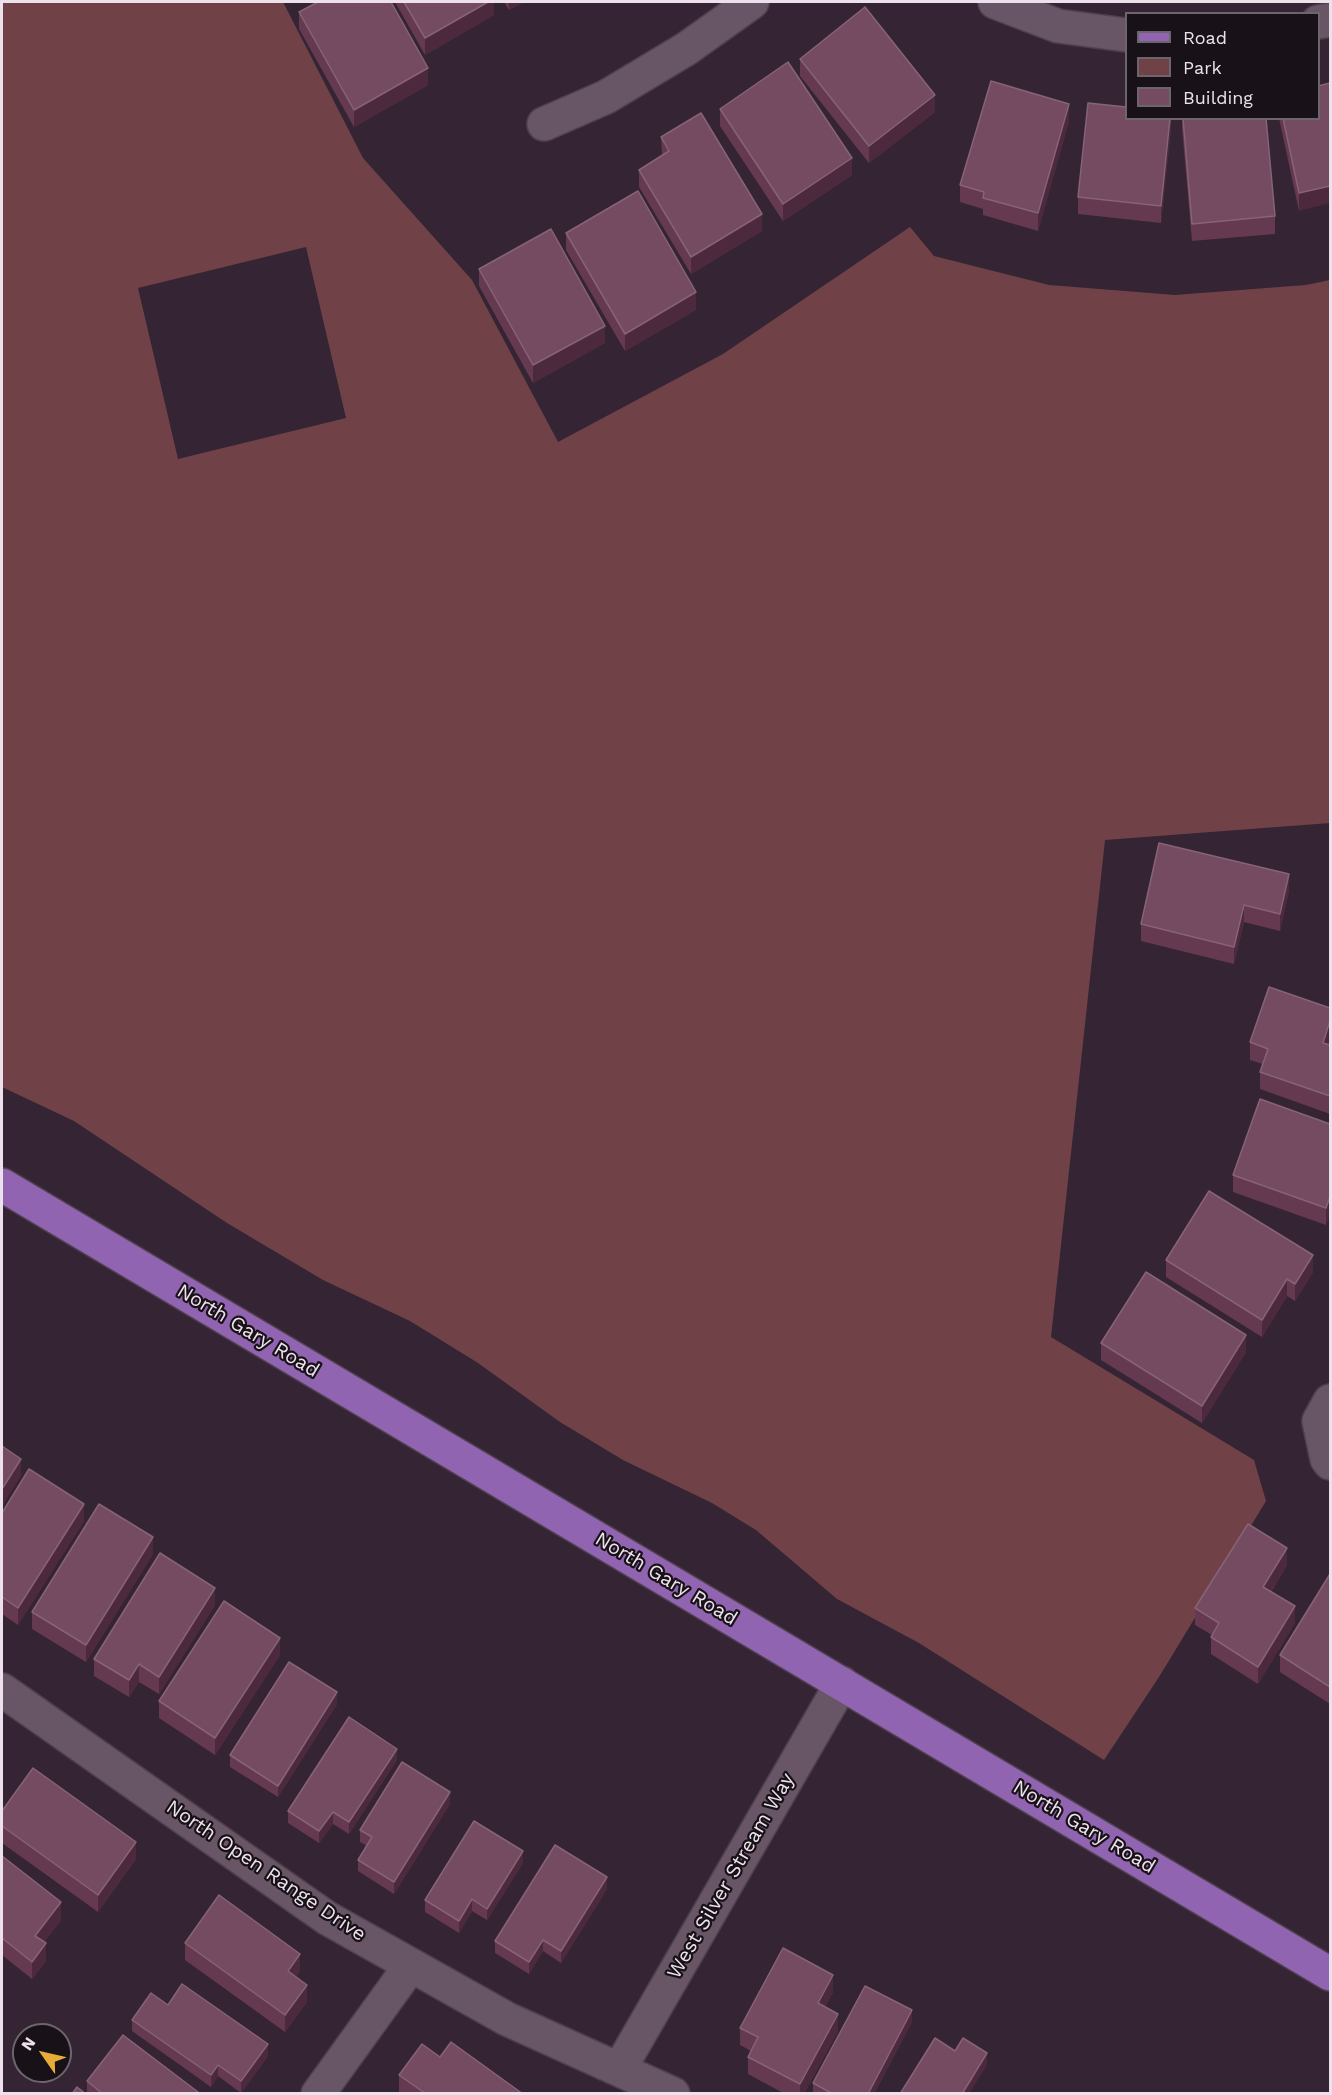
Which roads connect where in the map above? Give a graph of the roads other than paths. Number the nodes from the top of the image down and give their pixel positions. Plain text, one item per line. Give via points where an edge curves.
1 (752, 2) edge
2 (995, 2) edge
3 (1125, 35) edge
4 (544, 124) dead end
5 (2, 1185) edge
6 (1330, 1401) edge
7 (1329, 1461) edge
8 (842, 1683) junction
9 (4, 1695) edge
10 (411, 1965) junction
11 (1330, 1974) edge
12 (620, 2068) junction
13 (318, 2094) edge
14 (673, 2094) edge

1 - 4 street via 686,49 606,97
2 - 3 street via 1058,26
5 - 8 main road, North Gary Road
6 - 7 street via 1319,1420
8 - 11 main road, North Gary Road
8 - 12 street, West Silver Stream Way
9 - 10 street, North Open Range Drive via 327,1918
10 - 12 street, North Open Range Drive via 507,2019
10 - 13 street
12 - 14 street, North Open Range Drive

